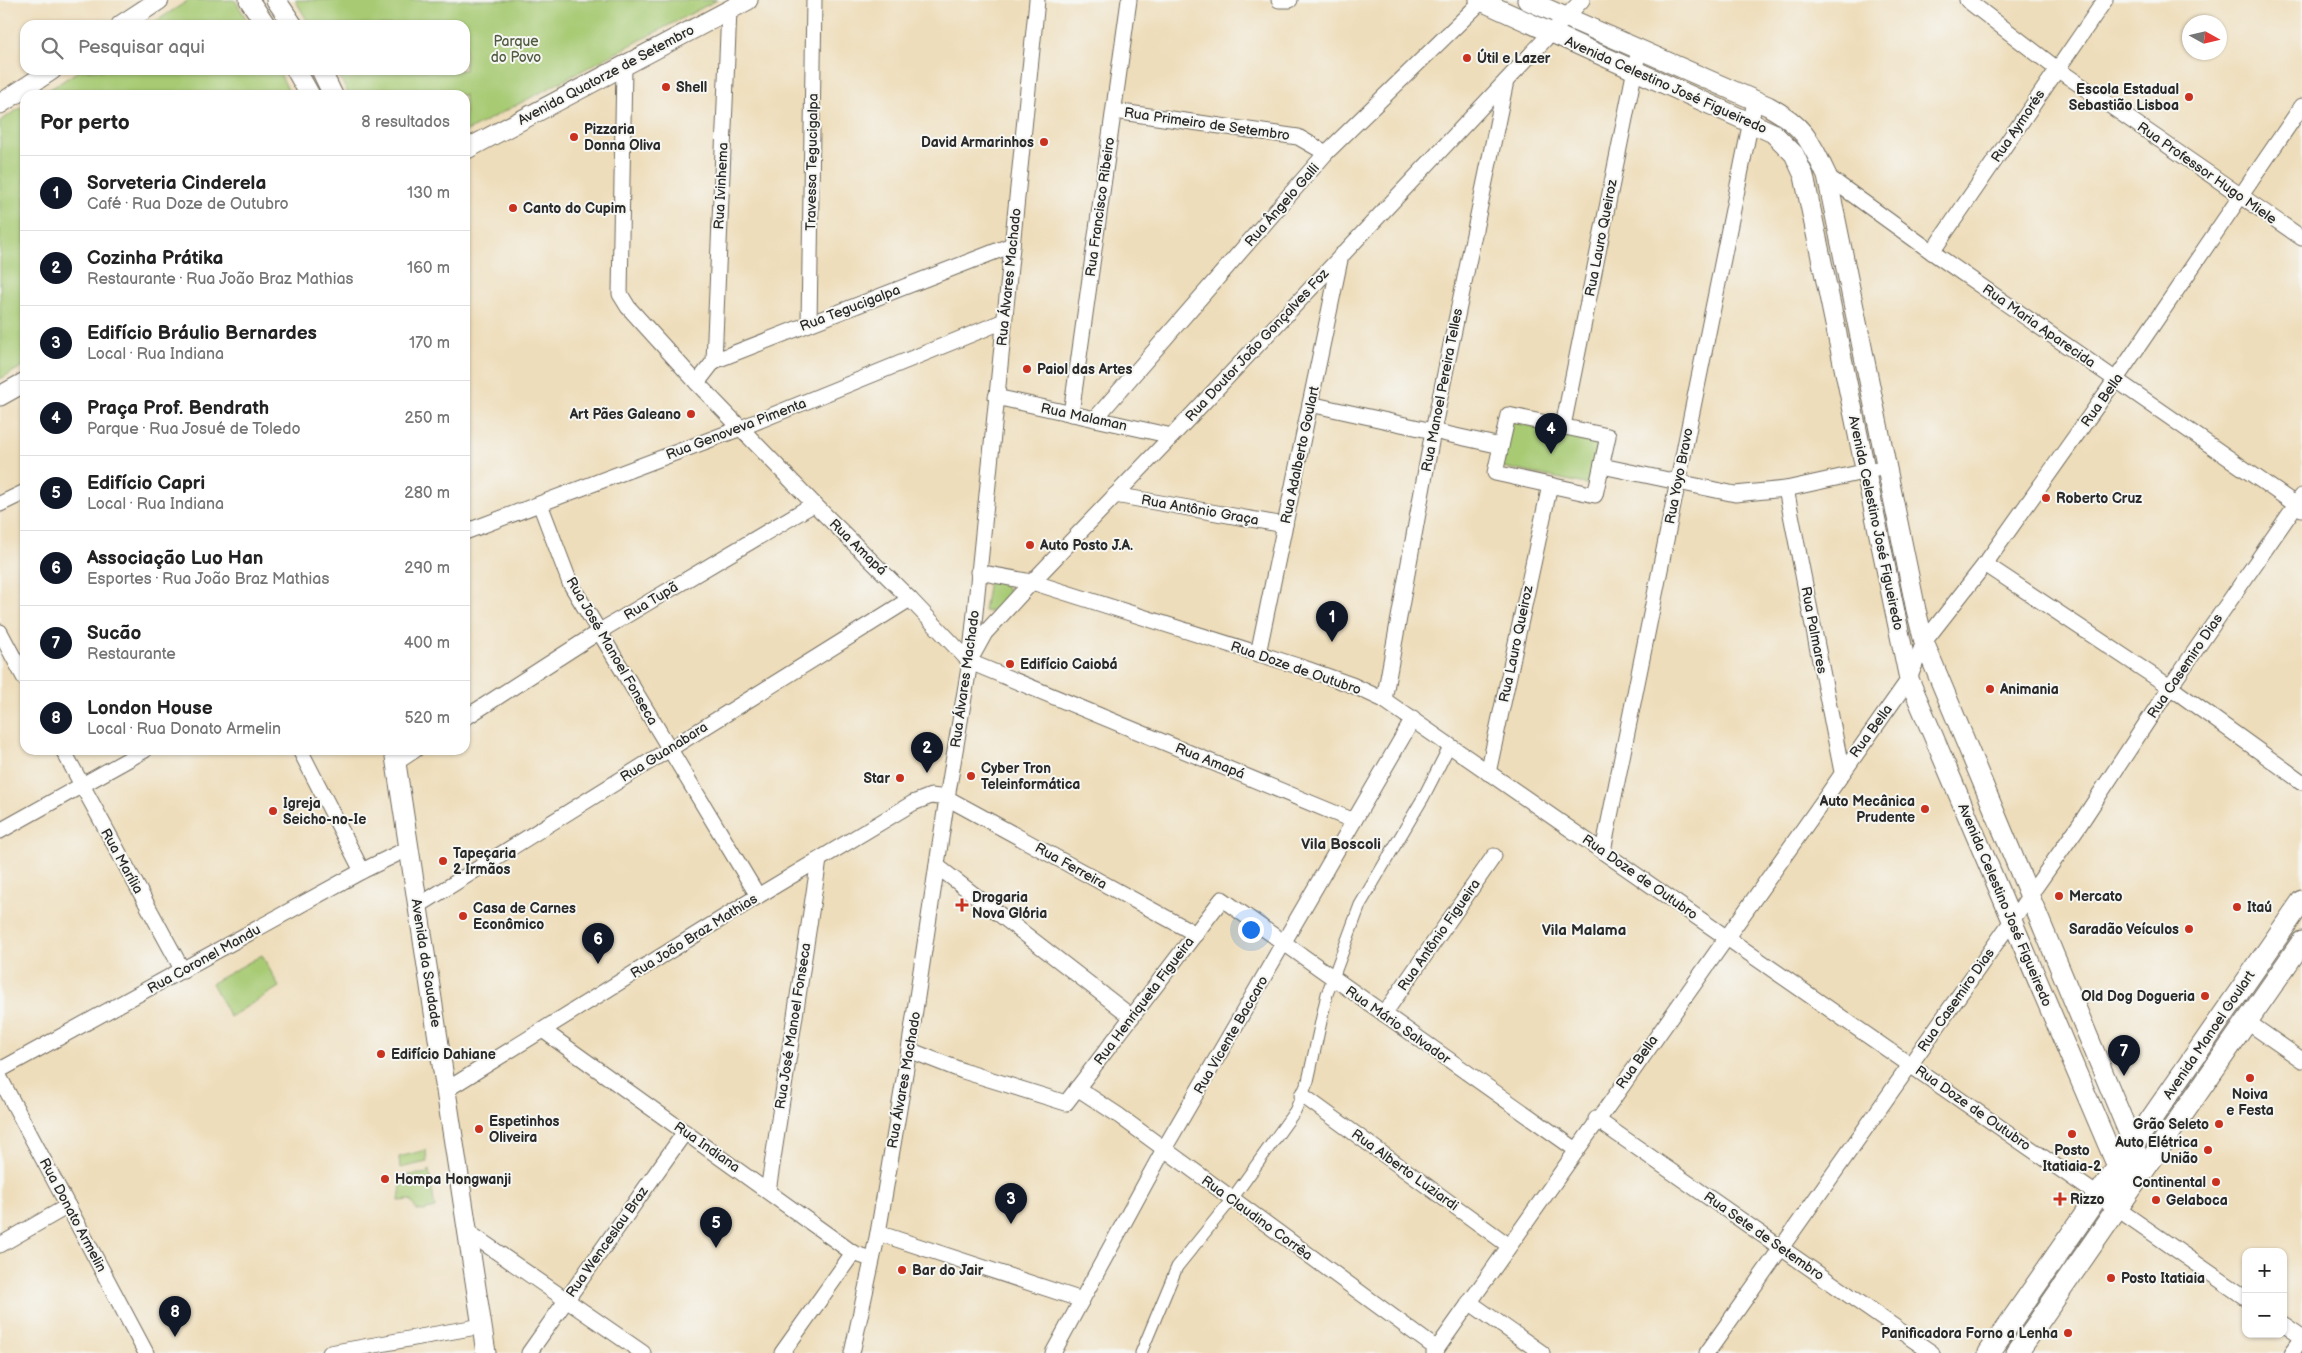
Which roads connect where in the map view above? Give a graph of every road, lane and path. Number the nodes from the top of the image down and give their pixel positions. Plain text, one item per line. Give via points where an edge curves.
1 (159, 0) edge
2 (249, 0) edge
3 (276, 0) edge
4 (748, 0) edge
5 (814, 0) edge
6 (1037, 0) edge
7 (1129, 0) edge
8 (1527, 0) edge
9 (1582, 0) edge
10 (1967, 0) edge
11 (2105, 0) edge
12 (1481, 1) edge
13 (729, 10) junction
14 (1566, 18) junction
15 (129, 20) edge
16 (263, 20) edge
17 (290, 20) edge
18 (1551, 33) junction
19 (1639, 50) junction
20 (624, 66) junction
21 (1635, 70) junction
22 (2057, 70) junction
23 (44, 75) edge
24 (299, 75) edge
25 (323, 75) edge
26 (1506, 80) junction
27 (21, 90) edge
28 (307, 90) edge
29 (331, 90) edge
30 (20, 91) edge
31 (1755, 101) junction
32 (0, 104) edge
33 (2302, 106) edge
34 (1114, 111) junction
35 (1750, 123) junction
36 (470, 147) edge
37 (1326, 153) junction
38 (1826, 176) junction
39 (2241, 196) junction
40 (2302, 238) edge
41 (1012, 245) junction
42 (1932, 252) junction
43 (1341, 255) junction
44 (1004, 321) junction
45 (809, 324) junction
46 (714, 361) junction
47 (2116, 379) junction
48 (697, 383) junction
49 (20, 385) edge
50 (0, 396) edge
51 (996, 397) junction
52 (1310, 404) junction
53 (1072, 414) junction
54 (1095, 419) junction
55 (1563, 426) junction
56 (741, 428) junction
57 (1433, 431) junction
58 (1172, 436) junction
59 (1501, 446) junction
60 (1602, 466) junction
61 (1886, 467) junction
62 (1865, 472) junction
63 (1677, 482) junction
64 (1550, 485) junction
65 (1786, 489) junction
66 (20, 494) edge
67 (1116, 495) junction
68 (2300, 503) edge
69 (0, 504) edge
70 (540, 504) junction
71 (814, 504) junction
72 (1285, 525) junction
73 (470, 530) edge
74 (1986, 564) junction
75 (978, 572) junction
76 (1032, 582) junction
77 (910, 598) junction
78 (600, 631) junction
79 (0, 632) edge
80 (1924, 642) junction
81 (1258, 654) junction
82 (970, 662) junction
83 (20, 670) edge
84 (1908, 679) junction
85 (2170, 687) junction
86 (1384, 700) junction
87 (470, 715) edge
88 (1413, 718) junction
89 (1450, 745) junction
90 (670, 749) junction
91 (66, 755) edge
92 (137, 755) edge
93 (303, 755) edge
94 (396, 756) edge
95 (1842, 772) junction
96 (1488, 773) junction
97 (2302, 782) edge
98 (81, 785) junction
99 (947, 798) junction
100 (1354, 821) junction
101 (0, 831) edge
102 (409, 848) junction
103 (1603, 851) junction
104 (1494, 856) dead end
105 (819, 860) junction
106 (937, 866) junction
107 (362, 871) junction
108 (758, 896) junction
109 (2029, 896) junction
110 (1222, 899) joint
111 (2302, 901) edge
112 (418, 906) junction
113 (2012, 920) junction
114 (1196, 934) junction
115 (1726, 936) junction
116 (2302, 942) edge
117 (1284, 943) junction
118 (182, 971) junction
119 (1333, 978) junction
120 (1384, 1014) junction
121 (1132, 1017) junction
122 (2246, 1021) junction
123 (544, 1030) junction
124 (909, 1050) junction
125 (2302, 1060) edge
126 (1910, 1064) junction
127 (0, 1070) edge
128 (0, 1078) edge
129 (1077, 1088) junction
130 (446, 1090) junction
131 (1302, 1095) junction
132 (1596, 1119) junction
133 (685, 1132) junction
134 (2134, 1146) junction
135 (1164, 1150) junction
136 (1575, 1150) junction
137 (2143, 1168) junction
138 (2118, 1169) junction
139 (768, 1191) junction
140 (2100, 1195) junction
141 (1232, 1199) junction
142 (68, 1206) junction
143 (2117, 1207) junction
144 (468, 1232) junction
145 (878, 1233) junction
146 (0, 1245) edge
147 (1508, 1246) junction
148 (1781, 1248) junction
149 (853, 1253) junction
150 (871, 1259) junction
151 (2242, 1295) edge
152 (566, 1300) junction
153 (1082, 1300) junction
154 (1469, 1302) junction
155 (482, 1326) junction
156 (2287, 1327) edge
157 (2302, 1338) edge
158 (1435, 1351) edge
159 (146, 1353) edge
160 (330, 1353) edge
161 (486, 1353) edge
162 (529, 1353) edge
163 (643, 1353) edge
164 (782, 1353) edge
165 (852, 1353) edge
166 (1053, 1353) edge
167 (1141, 1353) edge
168 (1542, 1353) edge
169 (1707, 1353) edge
170 (1932, 1353) edge
171 (1989, 1353) edge
172 (2016, 1353) edge
173 (2292, 1353) edge

1 - 15 street
2 - 16 street
3 - 17 street
4 - 13 street, Avenida Quatorze de Setembro
5 - 45 street, Travessa Tegucigalpa
6 - 41 street, Rua Álvares Machado
7 - 34 street, Rua Francisco Ribeiro
8 - 14 street, Avenida Celestino José Figueiredo
9 - 14 street
10 - 22 street, Rua Professor Hugo Miele
11 - 22 street, Rua Aymorés
12 - 18 street, Avenida Celestino José Figueiredo
12 - 37 street, Rua Ângelo Galli
13 - 20 street, Avenida Quatorze de Setembro
13 - 46 street, Rua Ivinhema
14 - 18 street, Rua Doutor João Gonçalves Foz
14 - 19 street, Avenida Celestino José Figueiredo
18 - 21 street, Avenida Celestino José Figueiredo
18 - 26 street, Rua Doutor João Gonçalves Foz
19 - 21 street, Rua Lauro Queiroz
19 - 31 street, Avenida Celestino José Figueiredo
20 - 36 street, Avenida Quatorze de Setembro
20 - 48 street, Rua Amapá via 620,294
21 - 35 street, Avenida Celestino José Figueiredo
21 - 55 street, Rua Lauro Queiroz
22 - 39 street, Rua Professor Hugo Miele
22 - 42 street, Rua Aymorés
23 - 27 street
24 - 28 street
25 - 29 street
26 - 43 street, Rua Doutor João Gonçalves Foz
26 - 57 street, Rua Manoel Pereira Telles
30 - 32 street
31 - 35 street, Rua Yoyo Bravo
31 - 38 street, Avenida Celestino José Figueiredo via 1791,119 1810,140
33 - 39 street, Rua Bella
34 - 37 street, Rua Primeiro de Setembro via 1298,137
34 - 53 street, Rua Francisco Ribeiro
35 - 62 street, Avenida Celestino José Figueiredo via 1773,133 1794,154 1804,176
35 - 63 street, Rua Yoyo Bravo
37 - 54 street, Rua Ângelo Galli
38 - 42 street, Rua Maria Aparecida
38 - 61 street, Avenida Celestino José Figueiredo
39 - 40 street, Rua Professor Hugo Miele
39 - 47 street, Rua Bella
41 - 44 street, Rua Álvares Machado
41 - 45 street, Rua Tegucigalpa
42 - 47 street, Rua Maria Aparecida
43 - 52 street, Rua Adalberto Goulart
43 - 58 street, Rua Doutor João Gonçalves Foz
44 - 51 street, Rua Álvares Machado
44 - 56 street, Rua Genoveva Pimenta
45 - 46 street, Rua Tegucigalpa
46 - 48 street
47 - 68 street, Rua Maria Aparecida
47 - 74 street, Rua Bella
48 - 56 street, Rua Amapá
49 - 50 street
51 - 53 street, Rua Malaman
51 - 75 street, Rua Álvares Machado
52 - 57 street
52 - 72 street, Rua Adalberto Goulart
53 - 54 street, Rua Malaman
54 - 58 street, Rua Malaman
55 - 59 street via 1508,415
55 - 60 street via 1608,436
56 - 70 street, Rua Genoveva Pimenta
56 - 71 street, Rua Amapá
57 - 59 street
57 - 86 street, Rua Manoel Pereira Telles
58 - 67 street, Rua Doutor João Gonçalves Foz
59 - 64 street via 1495,473
60 - 63 street
60 - 64 street via 1595,495
61 - 62 street
61 - 80 street, Avenida Celestino José Figueiredo
62 - 65 street
62 - 84 street, Avenida Celestino José Figueiredo
63 - 65 street via 1735,494
63 - 103 street, Rua Yoyo Bravo
64 - 96 street, Rua Lauro Queiroz
65 - 95 street, Rua Palmares
66 - 69 street
67 - 72 street, Rua Antônio Graça
67 - 76 street, Rua Doutor João Gonçalves Foz
68 - 85 street, Rua Casemiro Dias
70 - 73 street, Rua Genoveva Pimenta
70 - 78 street, Rua José Manoel Fonseca via 570,583
71 - 77 street, Rua Amapá
71 - 78 street, Rua Tupã
72 - 81 street, Rua Adalberto Goulart
74 - 80 street, Rua Bella
74 - 85 street
75 - 76 street, Rua Doze de Outubro
75 - 82 street, Rua Álvares Machado
76 - 81 street, Rua Doze de Outubro
76 - 82 street, Rua Doutor João Gonçalves Foz via 985,633
77 - 82 street, Rua Amapá
77 - 90 street, Rua Guanabara
78 - 87 street, Rua Tupã
78 - 90 street, Rua José Manoel Fonseca
79 - 83 street
80 - 84 street, Rua Bella
80 - 109 street, Avenida Celestino José Figueiredo
81 - 86 street, Rua Doze de Outubro via 1352,685
82 - 99 street, Rua Álvares Machado
82 - 100 street, Rua Amapá
84 - 95 street, Rua Bella
84 - 113 street, Avenida Celestino José Figueiredo
85 - 97 street
85 - 109 street, Rua Casemiro Dias
86 - 88 street, Rua Doze de Outubro
88 - 89 street, Rua Doze de Outubro
88 - 100 street, Rua Vicente Baccaro
89 - 96 street, Rua Doze de Outubro
89 - 119 street via 1423,798 1367,890
90 - 108 street, Rua José Manoel Fonseca
90 - 112 street, Rua Guanabara
91 - 98 street, Rua Marília
92 - 98 street
93 - 107 street
94 - 102 street, Avenida da Saudade
95 - 115 street, Rua Bella
96 - 103 street, Rua Doze de Outubro
98 - 101 street
98 - 118 street, Rua Marília
99 - 105 street, Rua João Braz Mathias via 932,796 912,803
99 - 106 street, Rua Álvares Machado
99 - 114 street, Rua Ferreira
100 - 117 street, Rua Vicente Baccaro
102 - 107 street, Rua Coronel Mandu
102 - 112 street, Avenida da Saudade
103 - 115 street, Rua Doze de Outubro
104 - 120 street, Rua Antônio Figueira
105 - 108 street, Rua João Braz Mathias
105 - 139 street, Rua José Manoel Fonseca
106 - 121 street
106 - 124 street, Rua Álvares Machado
107 - 118 street, Rua Coronel Mandu
108 - 123 street, Rua João Braz Mathias
109 - 113 street, Rua Casemiro Dias
109 - 134 street, Avenida Celestino José Figueiredo
110 - 114 street, Rua Henriqueta Figueira
110 - 117 street, Rua Mário Salvador
111 - 134 main road, Avenida Manoel Goulart
112 - 130 street, Avenida da Saudade
113 - 126 street, Rua Casemiro Dias
113 - 138 street, Avenida Celestino José Figueiredo
114 - 121 street, Rua Henriqueta Figueira
115 - 126 street, Rua Doze de Outubro
115 - 132 street, Rua Bella
116 - 122 main road, Avenida Manoel Goulart
117 - 119 street, Rua Mário Salvador
117 - 135 street, Rua Vicente Baccaro
118 - 127 street, Rua Coronel Mandu
119 - 120 street, Rua Mário Salvador
119 - 131 street
120 - 136 street, Rua Mário Salvador
121 - 129 street, Rua Henriqueta Figueira
122 - 125 street
122 - 137 main road, Avenida Manoel Goulart
123 - 130 street, Rua João Braz Mathias
123 - 133 street, Rua Indiana
124 - 129 street, Rua Henriqueta Figueira via 963,1071 1066,1102
124 - 145 street, Rua Álvares Machado
126 - 140 street, Rua Doze de Outubro
126 - 148 street, Rua Casemiro Dias
128 - 142 street, Rua Donato Armelin
129 - 135 street, Rua Claudino Corrêa
130 - 144 street, Avenida da Saudade
131 - 141 street via 1295,1111
131 - 147 street, Rua Alberto Luziardi
132 - 136 street, Rua Bella
132 - 148 street, Rua Sete de Setembro
133 - 139 street, Rua Indiana
133 - 152 street, Rua Wenceslau Braz
134 - 137 street, Avenida Celestino José Figueiredo
134 - 138 main road, Avenida Manoel Goulart
135 - 141 street, Rua Claudino Corrêa
135 - 153 street, Rua Vicente Baccaro
136 - 147 street, Rua Bella
137 - 138 street
137 - 143 main road, Avenida Manoel Goulart
138 - 140 main road, Avenida Manoel Goulart
138 - 143 street, Avenida Celestino José Figueiredo
139 - 149 street, Rua Indiana
140 - 143 street, Rua Doze de Outubro
140 - 171 main road, Avenida Manoel Goulart
141 - 158 street, Rua Claudino Corrêa
141 - 167 street via 1176,1268
142 - 146 street
142 - 159 street, Rua Donato Armelin
143 - 151 street, Rua Doze de Outubro
143 - 172 main road, Avenida Manoel Goulart
144 - 152 street
144 - 155 street, Avenida da Saudade
145 - 150 street, Rua Álvares Machado
145 - 153 street
147 - 154 street, Rua Bella
148 - 169 street, Rua Casemiro Dias
148 - 170 street, Rua Sete de Setembro
149 - 150 street, Rua Indiana
149 - 164 street
150 - 165 street, Rua Álvares Machado
152 - 162 street, Rua Wenceslau Braz
152 - 163 street
153 - 166 street, Rua Vicente Baccaro
154 - 158 street, Rua Bella
154 - 168 street
155 - 160 street
155 - 161 street, Avenida da Saudade
156 - 157 street
157 - 173 street

